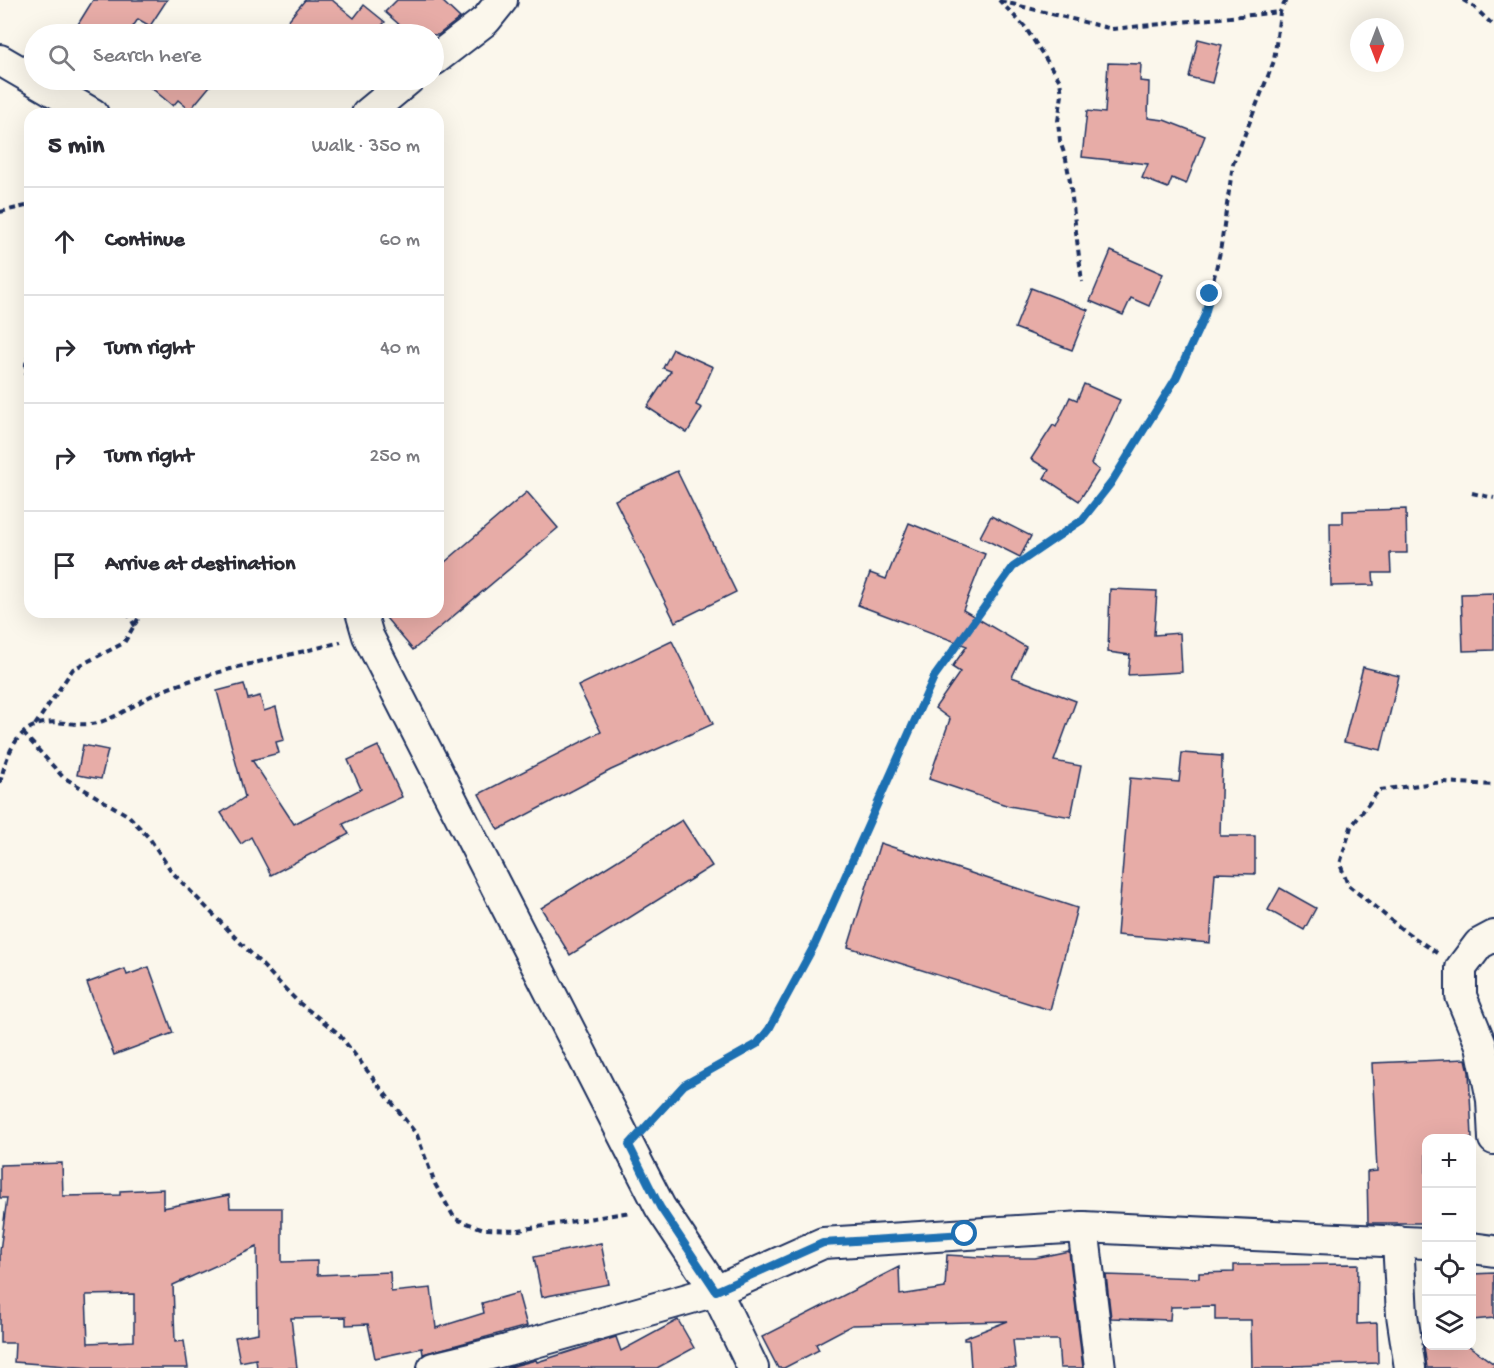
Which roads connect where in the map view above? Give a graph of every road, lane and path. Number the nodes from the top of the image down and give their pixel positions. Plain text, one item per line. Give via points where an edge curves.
1 (502, 0) edge
2 (999, 0) edge
3 (1286, 0) edge
4 (1463, 0) edge
5 (1280, 12) junction
6 (1494, 26) edge
7 (444, 52) edge
8 (0, 60) edge
9 (24, 74) edge
10 (52, 90) edge
11 (396, 90) edge
12 (83, 108) edge
13 (374, 108) edge
14 (24, 206) edge
15 (0, 212) edge
16 (1082, 282) dead end
17 (1472, 492) dead end
18 (1494, 498) edge
19 (130, 618) edge
20 (139, 618) edge
21 (364, 624) edge
22 (135, 626) junction
23 (35, 726) junction
24 (23, 733) junction
25 (0, 783) edge
26 (1494, 785) edge
27 (1494, 936) edge
28 (1461, 968) junction
29 (1494, 1139) edge
30 (629, 1145) junction
31 (660, 1207) junction
32 (1083, 1227) junction
33 (1412, 1242) edge
34 (1476, 1249) edge
35 (1494, 1251) edge
36 (716, 1291) junction
37 (433, 1368) edge
38 (753, 1368) edge
39 (1101, 1368) edge
40 (1410, 1368) edge

1 - 7 street via 486,20
2 - 5 path via 1112,29
2 - 16 path via 1025,27 1060,81 1060,141 1070,181
3 - 5 path
4 - 6 path
5 - 30 path via 1274,61 1233,164 1220,252 1205,315 1176,378 1111,483 1082,520 1013,567 934,677 815,944 769,1029 757,1044 684,1085
8 - 9 street
10 - 12 street
11 - 13 street
14 - 15 path
17 - 18 path
19 - 22 path
20 - 22 path
21 - 23 path via 189,681 97,723 52,722
21 - 30 street
22 - 23 path via 124,643 73,669
23 - 24 path
24 - 25 path via 12,747
24 - 31 path via 63,777 129,816 172,872 298,1002 338,1033 417,1135 435,1184 455,1219 484,1229 519,1230
26 - 28 path via 1443,782 1379,790 1351,827 1340,864 1348,885 1403,930
27 - 28 street via 1479,944
28 - 29 street via 1461,996 1481,1045 1492,1100
30 - 31 street
31 - 36 street
32 - 33 street
32 - 36 street via 823,1243
32 - 39 street
33 - 40 street via 1402,1314
34 - 35 street
36 - 37 street
36 - 38 street

